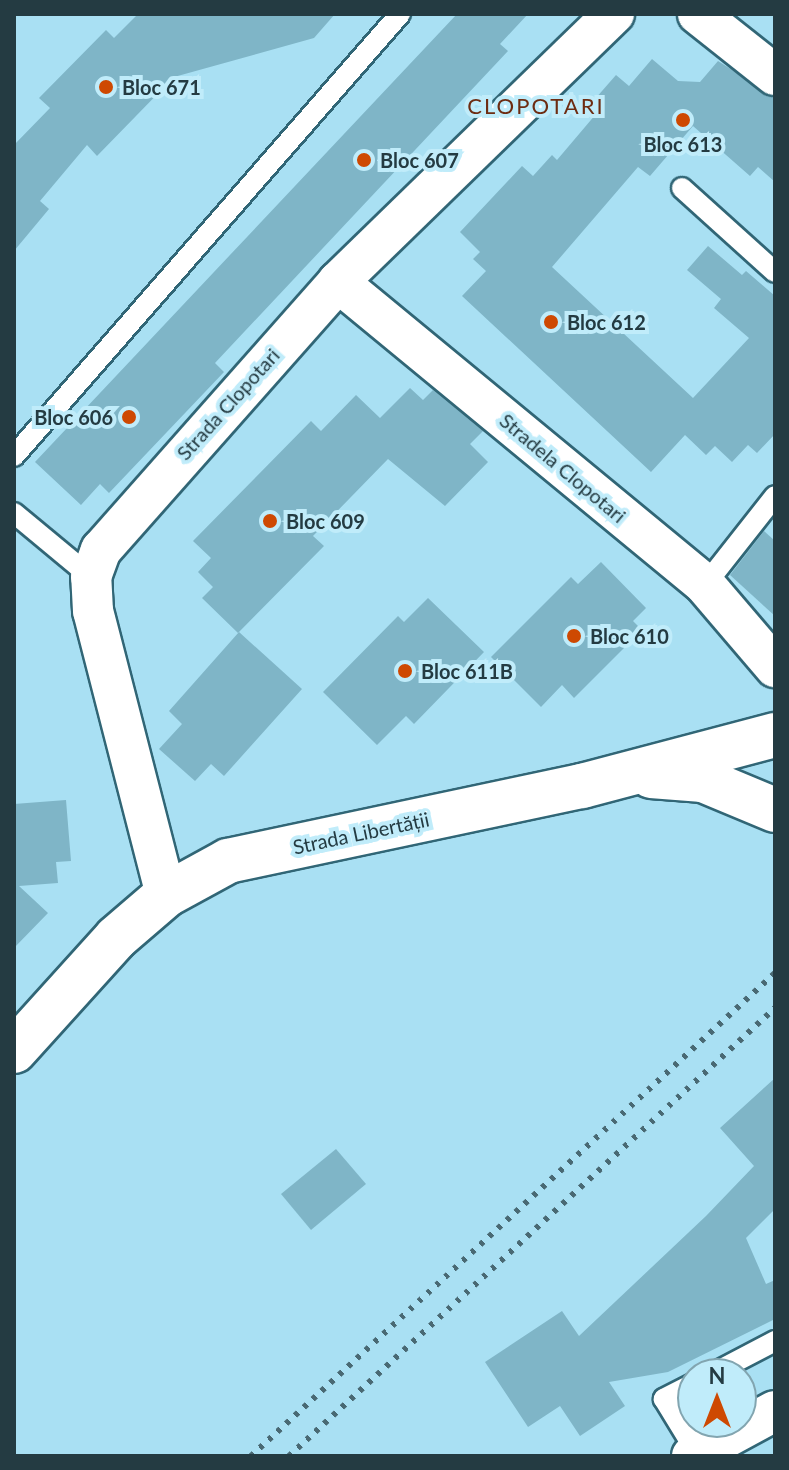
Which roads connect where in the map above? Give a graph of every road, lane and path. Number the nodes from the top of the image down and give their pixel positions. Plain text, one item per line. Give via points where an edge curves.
1 (400, 14) edge
2 (614, 14) edge
3 (698, 14) edge
4 (775, 75) edge
5 (682, 188) dead end
6 (775, 272) edge
7 (338, 282) junction
8 (14, 456) edge
9 (775, 496) edge
10 (14, 513) edge
11 (91, 577) junction
12 (705, 585) junction
13 (775, 667) edge
14 (775, 735) edge
15 (629, 774) junction
16 (775, 810) edge
17 (166, 895) junction
18 (14, 1051) edge
19 (775, 1341) edge
20 (743, 1358) edge
21 (677, 1392) edge
22 (775, 1411) edge
23 (677, 1422) edge
24 (695, 1454) edge

1 - 8 lane
2 - 7 street, Strada Clopotari
3 - 4 street
5 - 6 lane
7 - 11 street, Strada Clopotari via 121,524
7 - 12 street, Stradela Clopotari
9 - 12 lane
10 - 11 lane
11 - 17 street via 104,660
12 - 13 street, Stradela Clopotari
14 - 15 street, Strada Libertății
15 - 16 street via 703,780
15 - 17 street, Strada Libertății via 228,861
17 - 18 street, Strada Libertății via 116,938
19 - 20 lane
21 - 23 lane via 664,1399
22 - 24 street

